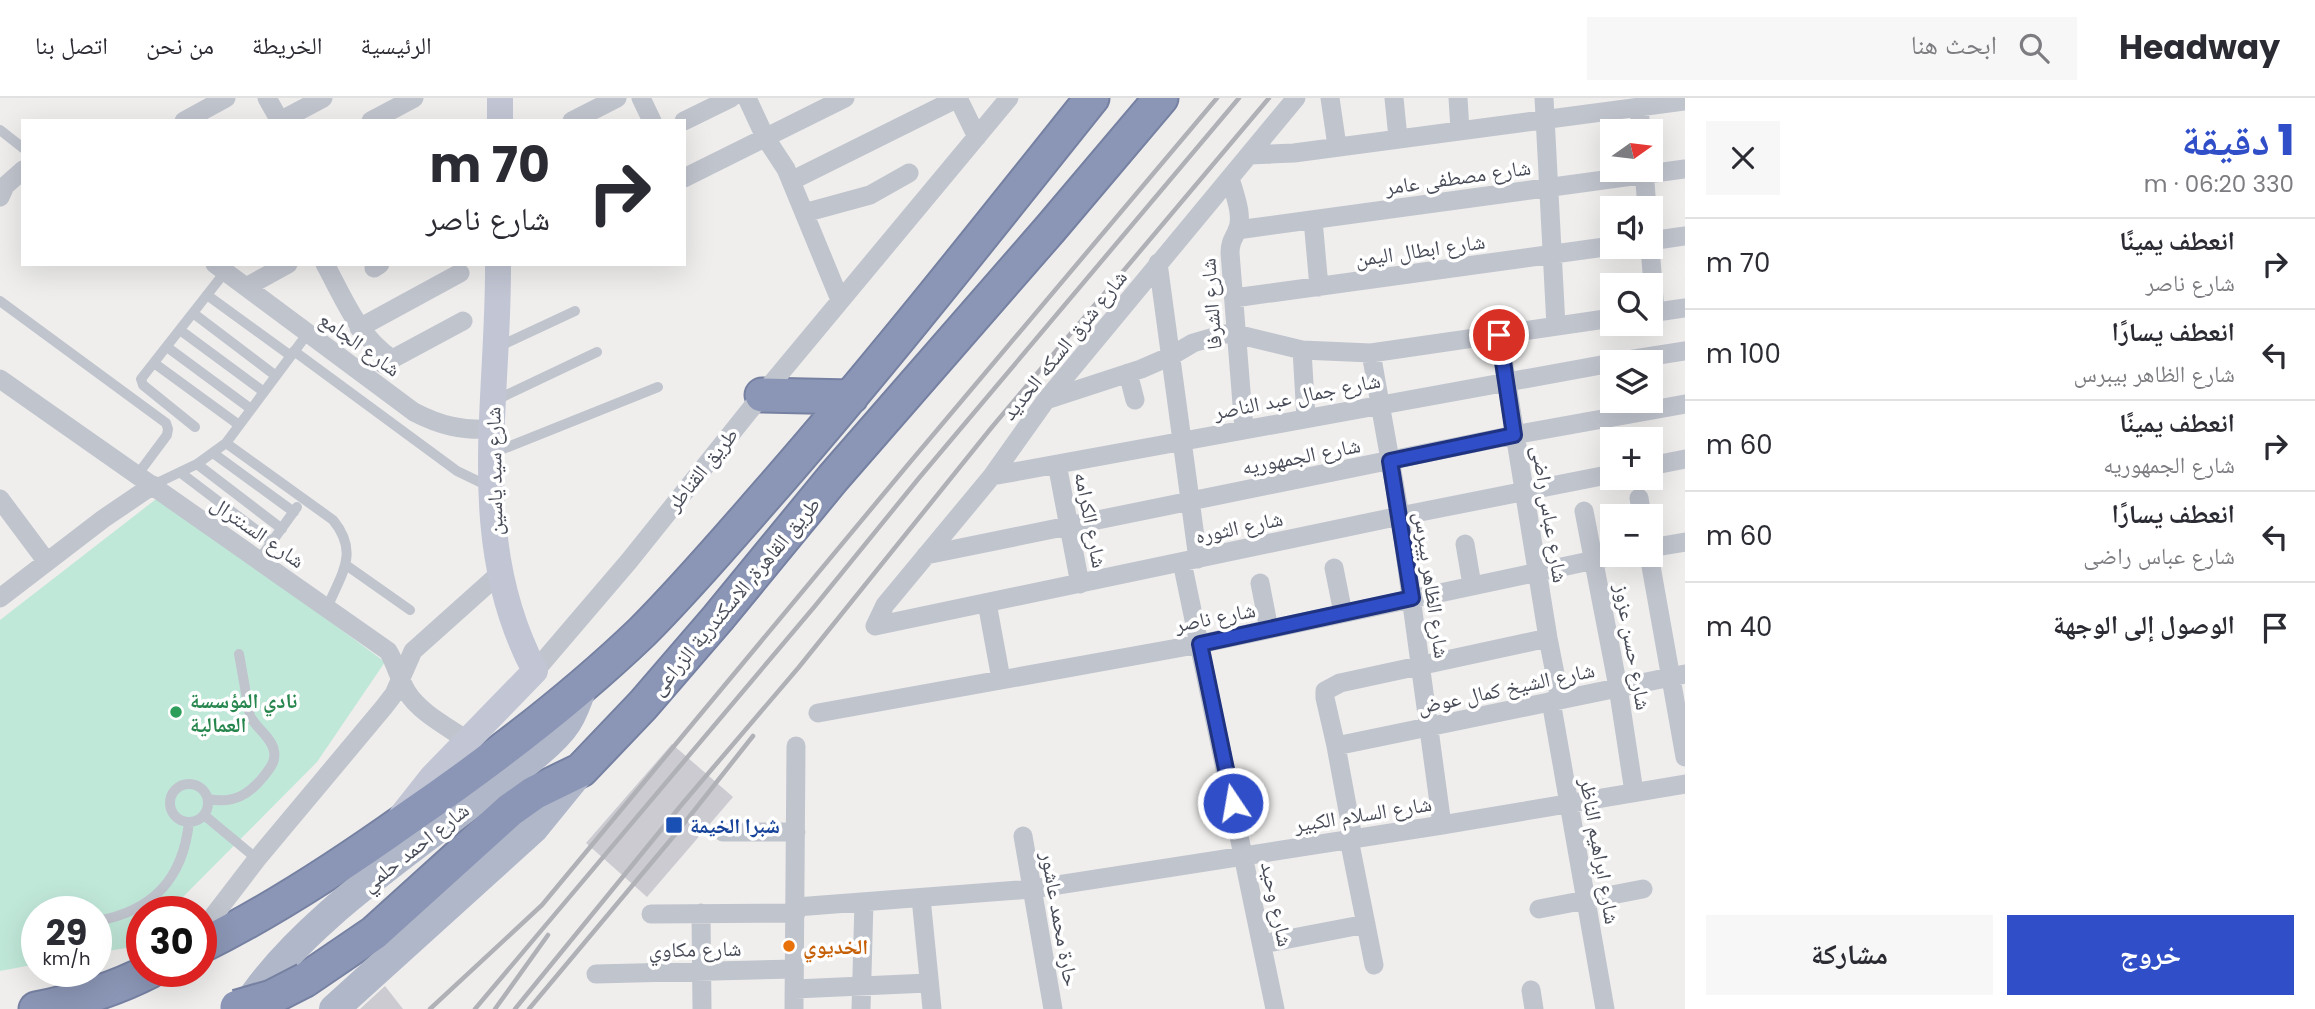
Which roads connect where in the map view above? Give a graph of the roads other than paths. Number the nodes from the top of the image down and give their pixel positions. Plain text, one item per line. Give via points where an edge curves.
1 (226, 98) edge
2 (267, 98) edge
3 (414, 98) edge
4 (500, 98) edge
5 (617, 98) edge
6 (641, 98) edge
7 (731, 98) edge
8 (747, 98) edge
9 (845, 98) edge
10 (958, 98) edge
11 (1009, 98) edge
12 (1092, 98) edge
13 (1161, 98) edge
14 (1297, 98) edge
15 (1330, 98) edge
16 (1394, 98) edge
17 (1458, 98) edge
18 (1544, 98) edge
19 (1681, 100) edge
20 (204, 103) edge
21 (1612, 104) edge
22 (314, 106) edge
23 (1639, 107) junction
24 (1545, 118) junction
25 (187, 119) edge
26 (276, 119) edge
27 (279, 119) edge
28 (378, 119) edge
29 (499, 119) edge
30 (576, 119) edge
31 (651, 119) edge
32 (1640, 119) edge
33 (686, 120) edge
34 (0, 130) edge
35 (1460, 130) junction
36 (765, 137) junction
37 (977, 137) junction
38 (1398, 138) junction
39 (21, 146) edge
40 (1337, 146) junction
41 (1250, 155) junction
42 (1685, 169) edge
43 (1663, 171) edge
44 (21, 172) edge
45 (909, 173) dead end
46 (686, 177) edge
47 (1230, 178) junction
48 (1600, 179) edge
49 (791, 181) junction
50 (1548, 188) junction
51 (0, 197) edge
52 (804, 213) junction
53 (1313, 220) junction
54 (1237, 230) junction
55 (1685, 236) edge
56 (1663, 239) edge
57 (1600, 248) edge
58 (1552, 254) junction
59 (1158, 263) junction
60 (284, 266) edge
61 (326, 266) edge
62 (502, 266) edge
63 (220, 268) edge
64 (460, 273) dead end
65 (246, 287) junction
66 (1319, 287) junction
67 (207, 295) junction
68 (1234, 298) junction
69 (840, 300) junction
70 (0, 301) edge
71 (1685, 307) edge
72 (1663, 310) edge
73 (575, 311) dead end
74 (194, 313) junction
75 (1600, 320) edge
76 (464, 321) dead end
77 (1556, 326) junction
78 (359, 328) junction
79 (180, 330) junction
80 (308, 333) junction
81 (1236, 334) junction
82 (1499, 335) junction
83 (167, 347) junction
84 (495, 349) junction
85 (1302, 350) junction
86 (1685, 351) edge
87 (597, 352) dead end
88 (1371, 353) junction
89 (292, 354) junction
90 (1663, 355) edge
91 (1171, 356) junction
92 (392, 359) junction
93 (154, 363) junction
94 (1600, 365) edge
95 (1128, 373) junction
96 (363, 374) junction
97 (276, 376) junction
98 (0, 379) edge
99 (1506, 380) junction
100 (658, 387) dead end
101 (264, 392) junction
102 (762, 395) junction
103 (851, 397) junction
104 (1046, 400) junction
105 (1135, 400) dead end
106 (492, 402) junction
107 (1380, 404) junction
108 (1685, 404) edge
109 (251, 409) junction
110 (1306, 418) junction
111 (239, 425) junction
112 (195, 427) dead end
113 (1244, 429) junction
114 (1514, 435) junction
115 (1183, 441) junction
116 (491, 442) junction
117 (226, 443) junction
118 (213, 453) junction
119 (1685, 459) edge
120 (1390, 461) junction
121 (1663, 463) edge
122 (197, 464) junction
123 (1057, 464) junction
124 (181, 473) junction
125 (992, 475) junction
126 (1600, 476) edge
127 (146, 480) junction
128 (492, 487) junction
129 (1524, 492) junction
130 (0, 499) edge
131 (304, 499) junction
132 (1191, 501) junction
133 (1584, 511) dead end
134 (294, 512) junction
135 (1400, 516) junction
136 (1069, 526) junction
137 (282, 529) junction
138 (272, 542) junction
139 (1685, 542) edge
140 (1465, 544) dead end
141 (1663, 546) edge
142 (926, 555) junction
143 (1600, 559) edge
144 (1190, 560) junction
145 (1594, 560) junction
146 (258, 561) junction
147 (47, 562) junction
148 (346, 565) junction
149 (1651, 567) edge
150 (1334, 568) dead end
151 (1537, 572) junction
152 (499, 574) junction
153 (1260, 583) dead end
154 (1080, 584) junction
155 (1472, 585) junction
156 (0, 598) edge
157 (1412, 598) junction
158 (988, 603) junction
159 (327, 608) junction
160 (410, 610) dead end
161 (1343, 613) junction
162 (875, 626) joint
163 (1269, 629) junction
164 (1548, 638) junction
165 (1200, 644) junction
166 (239, 654) dead end
167 (1421, 667) junction
168 (535, 671) junction
169 (1678, 675) edge
170 (1001, 679) junction
171 (401, 680) junction
172 (582, 687) junction
173 (1618, 687) junction
174 (1555, 700) junction
175 (818, 713) dead end
176 (1429, 727) junction
177 (468, 741) junction
178 (796, 746) dead end
179 (1336, 746) junction
180 (1685, 757) edge
181 (581, 770) junction
182 (1685, 784) edge
183 (1634, 792) junction
184 (208, 799) junction
185 (1569, 804) junction
186 (204, 815) junction
187 (188, 822) junction
188 (1442, 825) junction
189 (388, 832) junction
190 (723, 832) dead end
191 (796, 832) junction
192 (1023, 836) dead end
193 (1351, 839) junction
194 (1244, 856) junction
195 (257, 859) junction
196 (1032, 889) junction
197 (1643, 889) dead end
198 (154, 896) edge
199 (921, 898) junction
200 (1586, 900) junction
201 (864, 902) junction
202 (1539, 909) dead end
203 (796, 910) junction
204 (217, 911) edge
205 (651, 914) dead end
206 (701, 914) junction
207 (1366, 924) junction
208 (217, 938) edge
209 (1262, 944) junction
210 (1374, 965) dead end
211 (794, 969) junction
212 (701, 971) junction
213 (596, 974) dead end
214 (126, 982) edge
215 (928, 983) junction
216 (862, 986) junction
217 (794, 999) edge
218 (237, 1008) edge
219 (36, 1009) edge
220 (334, 1009) edge
221 (702, 1009) edge
222 (861, 1009) edge
223 (932, 1009) edge
224 (1053, 1009) edge
225 (1275, 1009) edge
226 (1605, 1009) edge

1 - 20 street
2 - 26 street
3 - 28 street
4 - 29 street
5 - 30 street
6 - 31 street
7 - 33 street
8 - 36 street
9 - 36 street
10 - 37 street
10 - 49 street
11 - 37 street, طريق القناطر
12 - 103 highway, طريق القاهرة, الاسكندرية الزراعى
13 - 181 highway, طريق القاهرة, الاسكندرية الزراعى via 643,705
14 - 41 street, شارع شرق السكه الحديد
15 - 40 street
16 - 38 street
17 - 35 street
18 - 24 street
19 - 23 street
20 - 25 street
21 - 23 street
21 - 24 street
22 - 27 street
23 - 32 street
24 - 35 street
24 - 50 street
34 - 39 lane
35 - 38 street
36 - 46 street
36 - 49 street
37 - 69 street, طريق القناطر
38 - 40 street
40 - 41 street
41 - 47 street, شارع شرق السكه الحديد
42 - 43 street, شارع مصطفى عامر
44 - 51 street
45 - 52 street via 877,192
47 - 54 street, شارع الشرفا via 1238,210
47 - 59 street, شارع شرق السكه الحديد
48 - 50 street, شارع مصطفى عامر
49 - 52 street
50 - 53 street, شارع مصطفى عامر
50 - 58 street
52 - 69 street
53 - 54 street, شارع مصطفى عامر
53 - 66 street
54 - 68 street, شارع الشرفا via 1230,247
55 - 56 street
57 - 58 street, شارع ابطال اليمن
58 - 66 street, شارع ابطال اليمن
58 - 77 street
59 - 91 street, شارع وحيد
59 - 104 street, شارع شرق السكه الحديد
60 - 65 street
61 - 78 street
62 - 84 street, شارع سيد ياسين
63 - 65 street, شارع الجامع
63 - 67 lane
64 - 78 street
65 - 80 street, شارع الجامع
66 - 68 street, شارع ابطال اليمن
67 - 74 lane
67 - 89 lane
68 - 81 street, شارع الشرفا
69 - 102 street, طريق القناطر
70 - 127 lane via 166,423 167,435
71 - 72 street
73 - 84 lane
74 - 79 lane
74 - 97 lane
75 - 77 street
76 - 92 street
77 - 82 street
78 - 92 street
79 - 83 lane
79 - 101 lane
80 - 89 lane
80 - 96 street, شارع الجامع
81 - 85 street
81 - 91 street via 1193,342
81 - 113 street, شارع الشرفا
82 - 88 street
82 - 99 street, شارع عباس راضى
83 - 93 lane
83 - 109 lane
84 - 106 street, شارع سيد ياسين
85 - 88 street
85 - 110 street
86 - 90 street, شارع جمال عبد الناصر
87 - 106 lane
88 - 107 street, شارع الظاهر بيبرس
89 - 97 lane
89 - 128 lane via 457,471
91 - 95 street
91 - 115 street, شارع وحيد
92 - 96 street
93 - 111 lane
93 - 112 lane via 142,384
94 - 99 street, شارع جمال عبد الناصر
95 - 104 street
95 - 105 street
96 - 116 street, شارع الجامع via 414,412 452,428 472,430
97 - 101 lane
98 - 127 street, شارع السنترال
99 - 107 street, شارع جمال عبد الناصر
99 - 114 street, شارع عباس راضى
100 - 116 lane
101 - 109 lane
102 - 103 highway
102 - 168 street, طريق القناطر
103 - 172 highway, طريق القاهرة, الاسكندرية الزراعى via 701,569
104 - 125 street, شارع شرق السكه الحديد
106 - 116 street, شارع سيد ياسين
107 - 110 street, شارع جمال عبد الناصر
107 - 120 street, شارع الظاهر بيبرس
108 - 114 street, شارع الجمهوريه
109 - 111 lane
110 - 113 street, شارع جمال عبد الناصر
111 - 117 lane
113 - 115 street, شارع جمال عبد الناصر
114 - 120 street, شارع الجمهوريه
114 - 129 street, شارع عباس راضى
115 - 123 street, شارع جمال عبد الناصر
115 - 132 street, شارع وحيد
116 - 128 street, شارع سيد ياسين
117 - 118 lane
117 - 131 lane
118 - 122 lane
118 - 134 lane
119 - 121 street
120 - 132 street, شارع الجمهوريه
120 - 135 street, شارع الظاهر بيبرس
122 - 124 lane
122 - 137 lane
123 - 125 street, شارع جمال عبد الناصر
123 - 136 street, شارع الكرامه
124 - 127 lane
124 - 138 lane
125 - 142 street, شارع شرق السكه الحديد
126 - 129 street, شارع الثوره
127 - 146 street, شارع السنترال
127 - 147 street
128 - 152 street, شارع سيد ياسين
129 - 135 street, شارع الثوره
129 - 151 street, شارع عباس راضى
130 - 147 street
131 - 134 lane
131 - 148 lane via 343,533
132 - 136 street, شارع الجمهوريه
132 - 144 street, شارع وحيد
133 - 145 street, شارع حسن عزوز
134 - 137 lane
135 - 144 street, شارع الثوره
135 - 157 street, شارع الظاهر بيبرس
136 - 142 street, شارع الجمهوريه
136 - 154 street, شارع الكرامه
137 - 138 lane
138 - 146 lane
139 - 141 street
140 - 155 street
142 - 162 street, شارع شرق السكه الحديد via 881,611
143 - 145 street, شارع ناصر
144 - 154 street, شارع الثوره
144 - 165 street, شارع وحيد
145 - 151 street, شارع ناصر
145 - 173 street, شارع حسن عزوز
146 - 159 street, شارع السنترال
147 - 156 street
148 - 159 lane
148 - 160 lane
149 - 169 street
150 - 161 street
151 - 155 street, شارع ناصر
151 - 164 street, شارع عباس راضى
152 - 168 street, شارع سيد ياسين via 516,634
152 - 171 street via 413,651
153 - 163 street
154 - 158 street, شارع الثوره
155 - 157 street, شارع ناصر
157 - 161 street, شارع ناصر
157 - 167 street, شارع الظاهر بيبرس
158 - 162 street, شارع الثوره
158 - 170 street
159 - 171 street, شارع السنترال via 388,651
161 - 163 street, شارع ناصر
163 - 165 street, شارع ناصر
164 - 167 street
164 - 174 street, شارع عباس راضى
165 - 170 street, شارع ناصر
165 - 194 street, شارع وحيد
166 - 184 lane via 250,716 271,742 275,757 246,794 228,801
167 - 176 street, شارع الظاهر بيبرس
167 - 179 street via 1325,691
168 - 177 street, طريق القناطر
169 - 173 street, شارع الشيخ كمال عوض
169 - 180 street
170 - 175 street, شارع ناصر
171 - 177 street, شارع السنترال via 415,703
171 - 195 street via 384,708
172 - 189 highway, طريق القاهرة, الاسكندرية الزراعى via 507,748
172 - 218 main road, شارع احمد حلمي via 554,738 312,930
173 - 174 street, شارع الشيخ كمال عوض
173 - 183 street, شارع حسن عزوز
174 - 176 street, شارع الشيخ كمال عوض
174 - 185 street, شارع ابراهيم الناظر
176 - 179 street, شارع الشيخ كمال عوض
176 - 188 street, شارع الظاهر بيبرس
177 - 189 street, طريق القناطر
178 - 191 street
179 - 193 street
181 - 218 highway, طريق القاهرة, الاسكندرية الزراعى, bridge via 510,810 374,933 305,980
181 - 220 main road via 533,829
182 - 183 street, شارع السلام الكبير
183 - 185 street, شارع السلام الكبير
184 - 186 lane
184 - 187 lane via 192,784 176,788 170,798 171,809 178,819
185 - 188 street, شارع السلام الكبير
185 - 200 street, شارع ابراهيم الناظر
186 - 187 lane
186 - 195 lane
187 - 198 lane via 178,867
188 - 193 street, شارع السلام الكبير
189 - 208 highway, طريق القاهرة, الاسكندرية الزراعى
190 - 191 street
191 - 203 street
192 - 196 street, حارة محمد عاشور
193 - 194 street, شارع السلام الكبير
193 - 207 street
194 - 196 street, شارع السلام الكبير
194 - 209 street, شارع وحيد
195 - 204 street
196 - 199 street, شارع السلام الكبير
196 - 224 street, حارة محمد عاشور
197 - 200 street
199 - 201 street, شارع السلام الكبير
199 - 215 street
200 - 202 street
200 - 226 street, شارع ابراهيم الناظر
201 - 203 street, شارع السلام الكبير
201 - 216 street
203 - 206 street, شارع السلام الكبير
203 - 211 street
205 - 206 street, شارع السلام الكبير
206 - 212 street
207 - 209 street
207 - 210 street
209 - 225 street, شارع وحيد
211 - 212 street, شارع مكاوي
211 - 217 street
212 - 213 street, شارع مكاوي
212 - 221 street
214 - 219 highway
215 - 216 street
215 - 223 street
216 - 217 street
216 - 222 street

